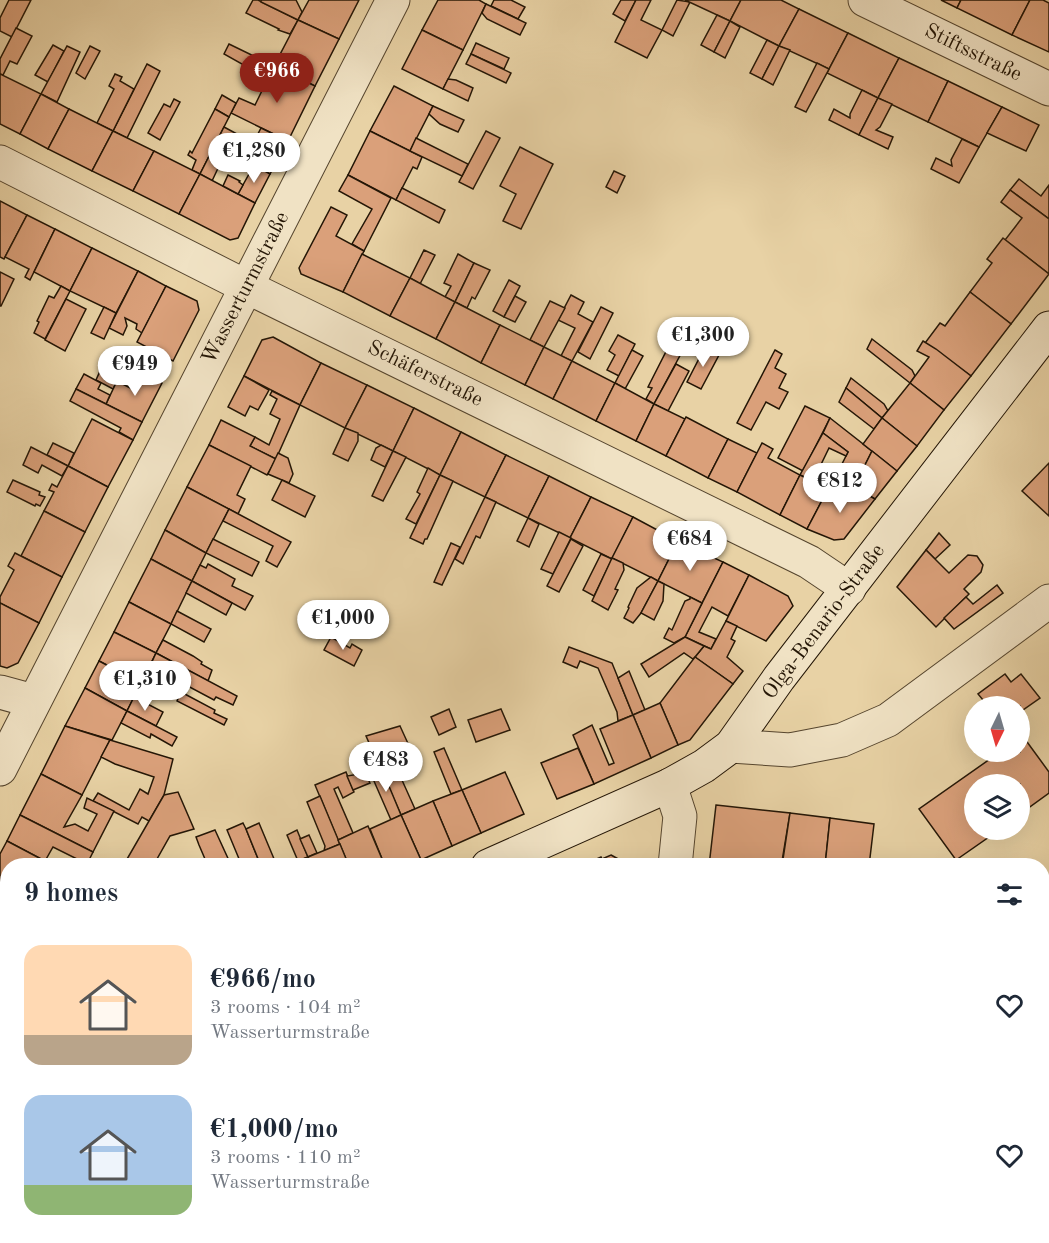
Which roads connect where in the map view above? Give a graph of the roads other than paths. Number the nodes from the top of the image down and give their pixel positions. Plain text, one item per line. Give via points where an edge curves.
1 (393, 0) edge
2 (865, 0) edge
3 (1049, 89) edge
4 (0, 162) edge
5 (247, 287) junction
6 (1049, 328) edge
7 (849, 588) junction
8 (1049, 601) edge
9 (0, 692) edge
10 (33, 701) junction
11 (730, 746) junction
12 (0, 769) edge
13 (670, 784) junction
14 (506, 858) edge
15 (676, 858) edge

1 - 5 street, Wasserturmstraße
2 - 3 street, Stiftsstraße
4 - 5 street, Schäferstraße
5 - 7 street, Schäferstraße via 809,562
5 - 10 street, Wasserturmstraße
6 - 7 street, Olga-Benario-Straße
7 - 11 street, Olga-Benario-Straße
8 - 11 street via 888,720 842,740 790,750
9 - 10 street
10 - 12 street, Wasserturmstraße
11 - 13 street, Olga-Benario-Straße
13 - 14 street, Olga-Benario-Straße
13 - 15 street via 680,816

